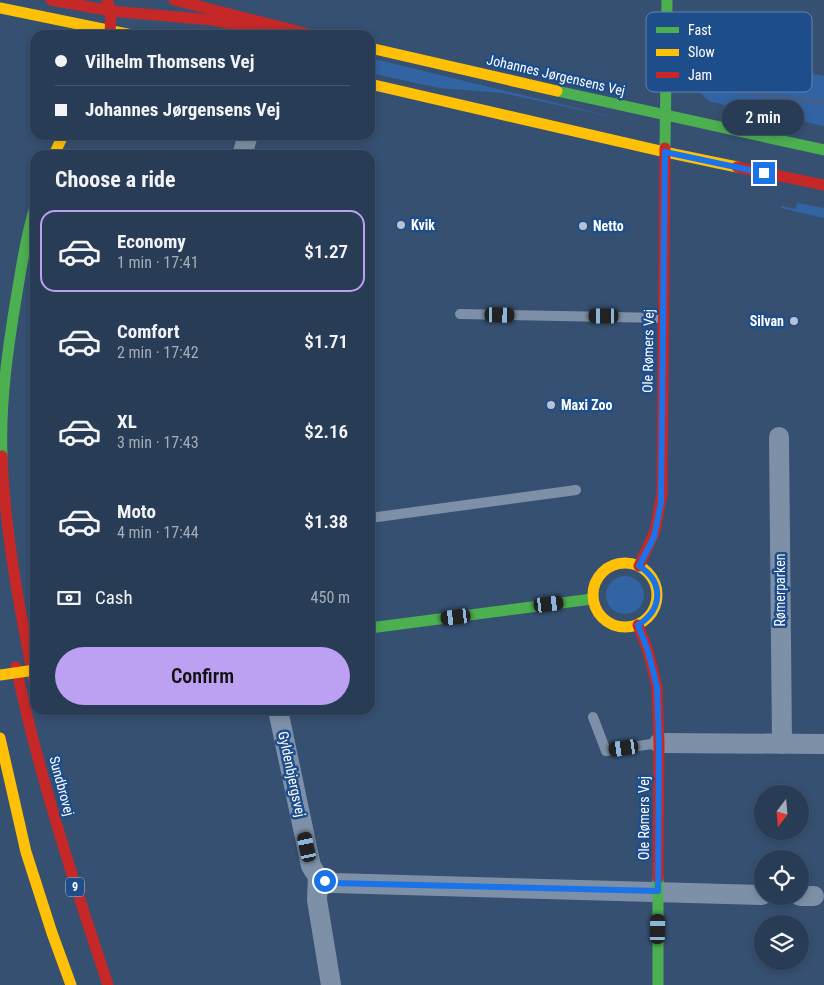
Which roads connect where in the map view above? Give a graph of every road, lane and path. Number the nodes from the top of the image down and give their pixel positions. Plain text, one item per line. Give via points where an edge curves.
1 (51, 0) edge
2 (174, 0) edge
3 (109, 5) edge
4 (0, 8) edge
5 (285, 29) junction
6 (97, 30) edge
7 (110, 30) edge
8 (290, 30) edge
9 (375, 49) edge
10 (375, 85) edge
11 (665, 92) edge
12 (665, 116) junction
13 (665, 152) junction
14 (822, 157) edge
15 (824, 185) edge
16 (30, 229) edge
17 (460, 314) dead end
18 (664, 318) junction
19 (779, 437) dead end
20 (576, 490) dead end
21 (375, 517) edge
22 (639, 566) junction
23 (592, 599) junction
24 (638, 625) junction
25 (375, 627) edge
26 (13, 654) dead end
27 (30, 662) edge
28 (30, 671) edge
29 (0, 675) edge
30 (279, 715) edge
31 (593, 717) dead end
32 (40, 720) dead end
33 (0, 738) edge
34 (659, 743) junction
35 (782, 744) junction
36 (824, 744) edge
37 (0, 780) edge
38 (46, 787) junction
39 (26, 852) junction
40 (318, 877) junction
41 (658, 891) junction
42 (754, 895) edge
43 (71, 985) edge
44 (108, 985) edge
45 (331, 985) edge
46 (658, 985) edge

1 - 3 street
2 - 5 street
3 - 5 street via 262,30
3 - 7 street
4 - 6 street
5 - 8 street
9 - 12 street, Johannes Jørgensens Vej
10 - 13 street
11 - 12 street, Ole Rømers Vej
12 - 13 street, Ole Rømers Vej via 670,133
12 - 14 street, Johannes Jørgensens Vej
13 - 15 street
13 - 18 street, Ole Rømers Vej
16 - 27 street via 11,327 2,445 7,525
17 - 18 lane
18 - 22 street, Ole Rømers Vej via 661,502 654,537
19 - 35 street, Rømerparken
20 - 21 lane
22 - 23 street via 629,563 610,566 596,580
22 - 24 street via 652,578 658,596 652,613
23 - 24 street via 598,613 608,623 618,627
23 - 25 street
24 - 34 street, Ole Rømers Vej via 657,687
26 - 38 street, Sundbrovej / 9
28 - 29 street, bridge
30 - 40 street, Gyldenbjergsvej via 311,866
31 - 34 lane via 606,751
32 - 38 street
33 - 39 street
34 - 35 street
34 - 41 street, Ole Rømers Vej
35 - 36 street
37 - 39 street
38 - 44 street, Sundbrovej / 9 via 66,860
39 - 43 street
40 - 41 street via 333,883
40 - 45 street, Gyldenbjergsvej via 317,900
41 - 42 street
41 - 46 street, Ole Rømers Vej

